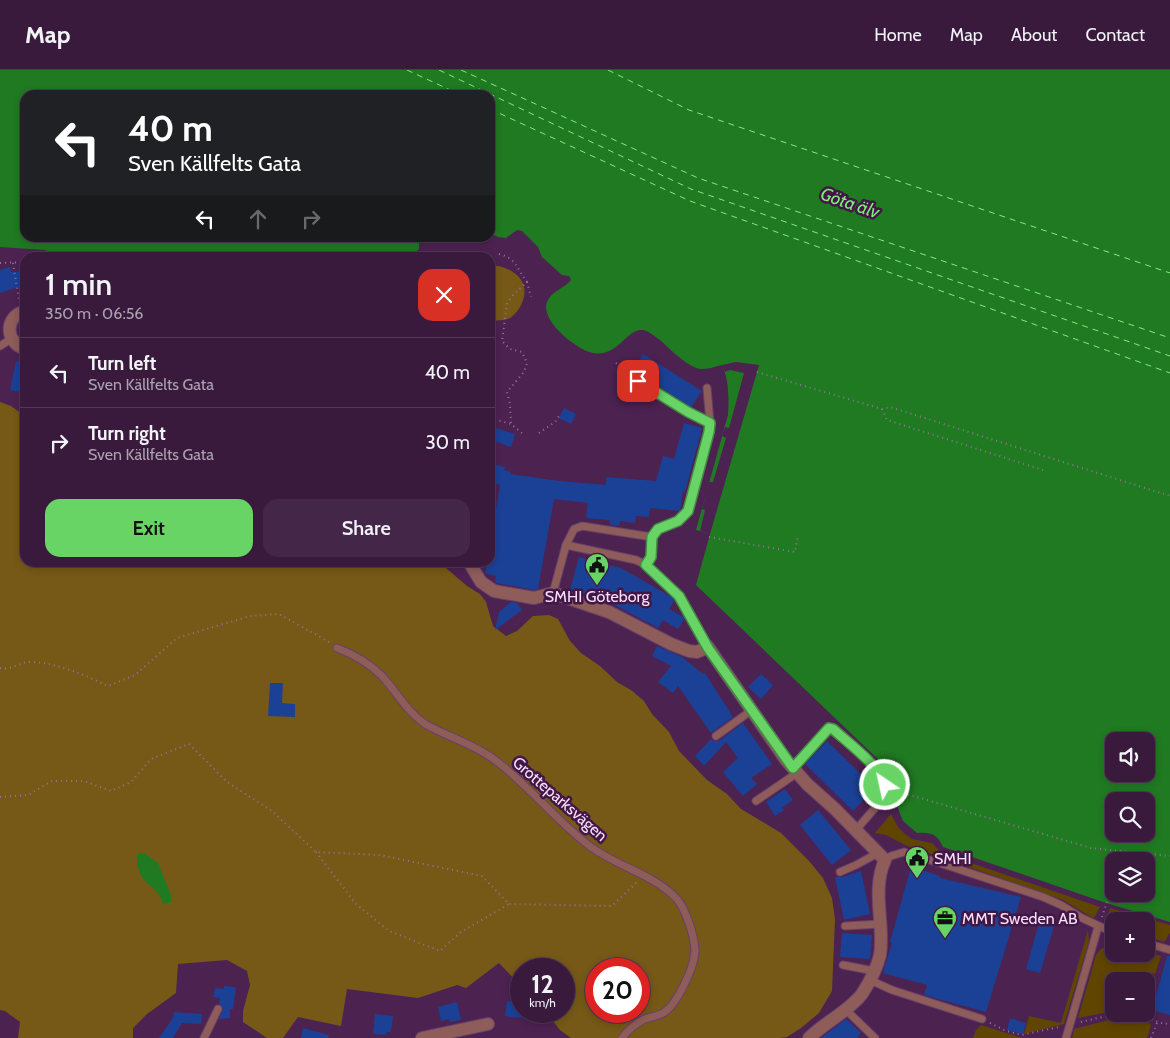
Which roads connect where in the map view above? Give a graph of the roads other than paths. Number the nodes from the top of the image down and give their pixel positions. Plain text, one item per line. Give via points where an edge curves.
1 (20, 312) edge
2 (5, 342) edge
3 (20, 346) edge
4 (638, 381) road end
5 (707, 388) dead end
6 (710, 423) junction
7 (652, 537) junction
8 (566, 545) junction
9 (646, 565) junction
10 (474, 567) edge
11 (553, 593) junction
12 (337, 648) road end
13 (708, 648) junction
14 (752, 710) junction
15 (716, 736) dead end
16 (795, 770) junction
17 (756, 801) dead end
18 (855, 831) junction
19 (881, 857) junction
20 (840, 872) dead end
21 (880, 924) junction
22 (845, 926) dead end
23 (1098, 927) junction
24 (1105, 930) edge
25 (1155, 946) edge
26 (1170, 950) edge
27 (843, 966) dead end
28 (872, 976) junction
29 (218, 1009) dead end
30 (846, 1010) junction
31 (982, 1020) road end
32 (488, 1024) dead end
33 (204, 1038) edge
34 (422, 1038) edge
35 (622, 1038) edge
36 (809, 1038) edge
37 (875, 1038) edge
38 (1066, 1038) edge

1 - 2 street via 11,322
2 - 3 street
4 - 6 lane
5 - 6 lane
6 - 7 lane via 688,511 678,521 658,529
7 - 8 lane via 582,526 574,529
7 - 9 lane via 651,557
8 - 9 lane
8 - 11 lane
9 - 13 lane via 679,596
10 - 11 street via 481,582 494,591 534,598
11 - 13 street via 609,612 689,652
12 - 35 lane, Grotteparksvägen via 382,676 424,723 484,752 518,779 575,835 677,899 694,942 695,952 688,973 676,1000 665,1012 637,1024
13 - 14 street
14 - 15 lane
14 - 16 street
16 - 17 lane
16 - 18 street
16 - 18 lane via 829,728 871,764 884,780 886,788 879,805
18 - 19 street
19 - 20 lane
19 - 21 street
19 - 23 lane via 904,852 955,868 1043,897
21 - 22 lane
21 - 28 street via 880,955
23 - 24 lane
23 - 38 lane
25 - 26 lane
27 - 28 lane
28 - 30 street via 854,1004
28 - 31 lane via 892,990
29 - 33 lane
30 - 36 street
30 - 37 lane
32 - 34 street

